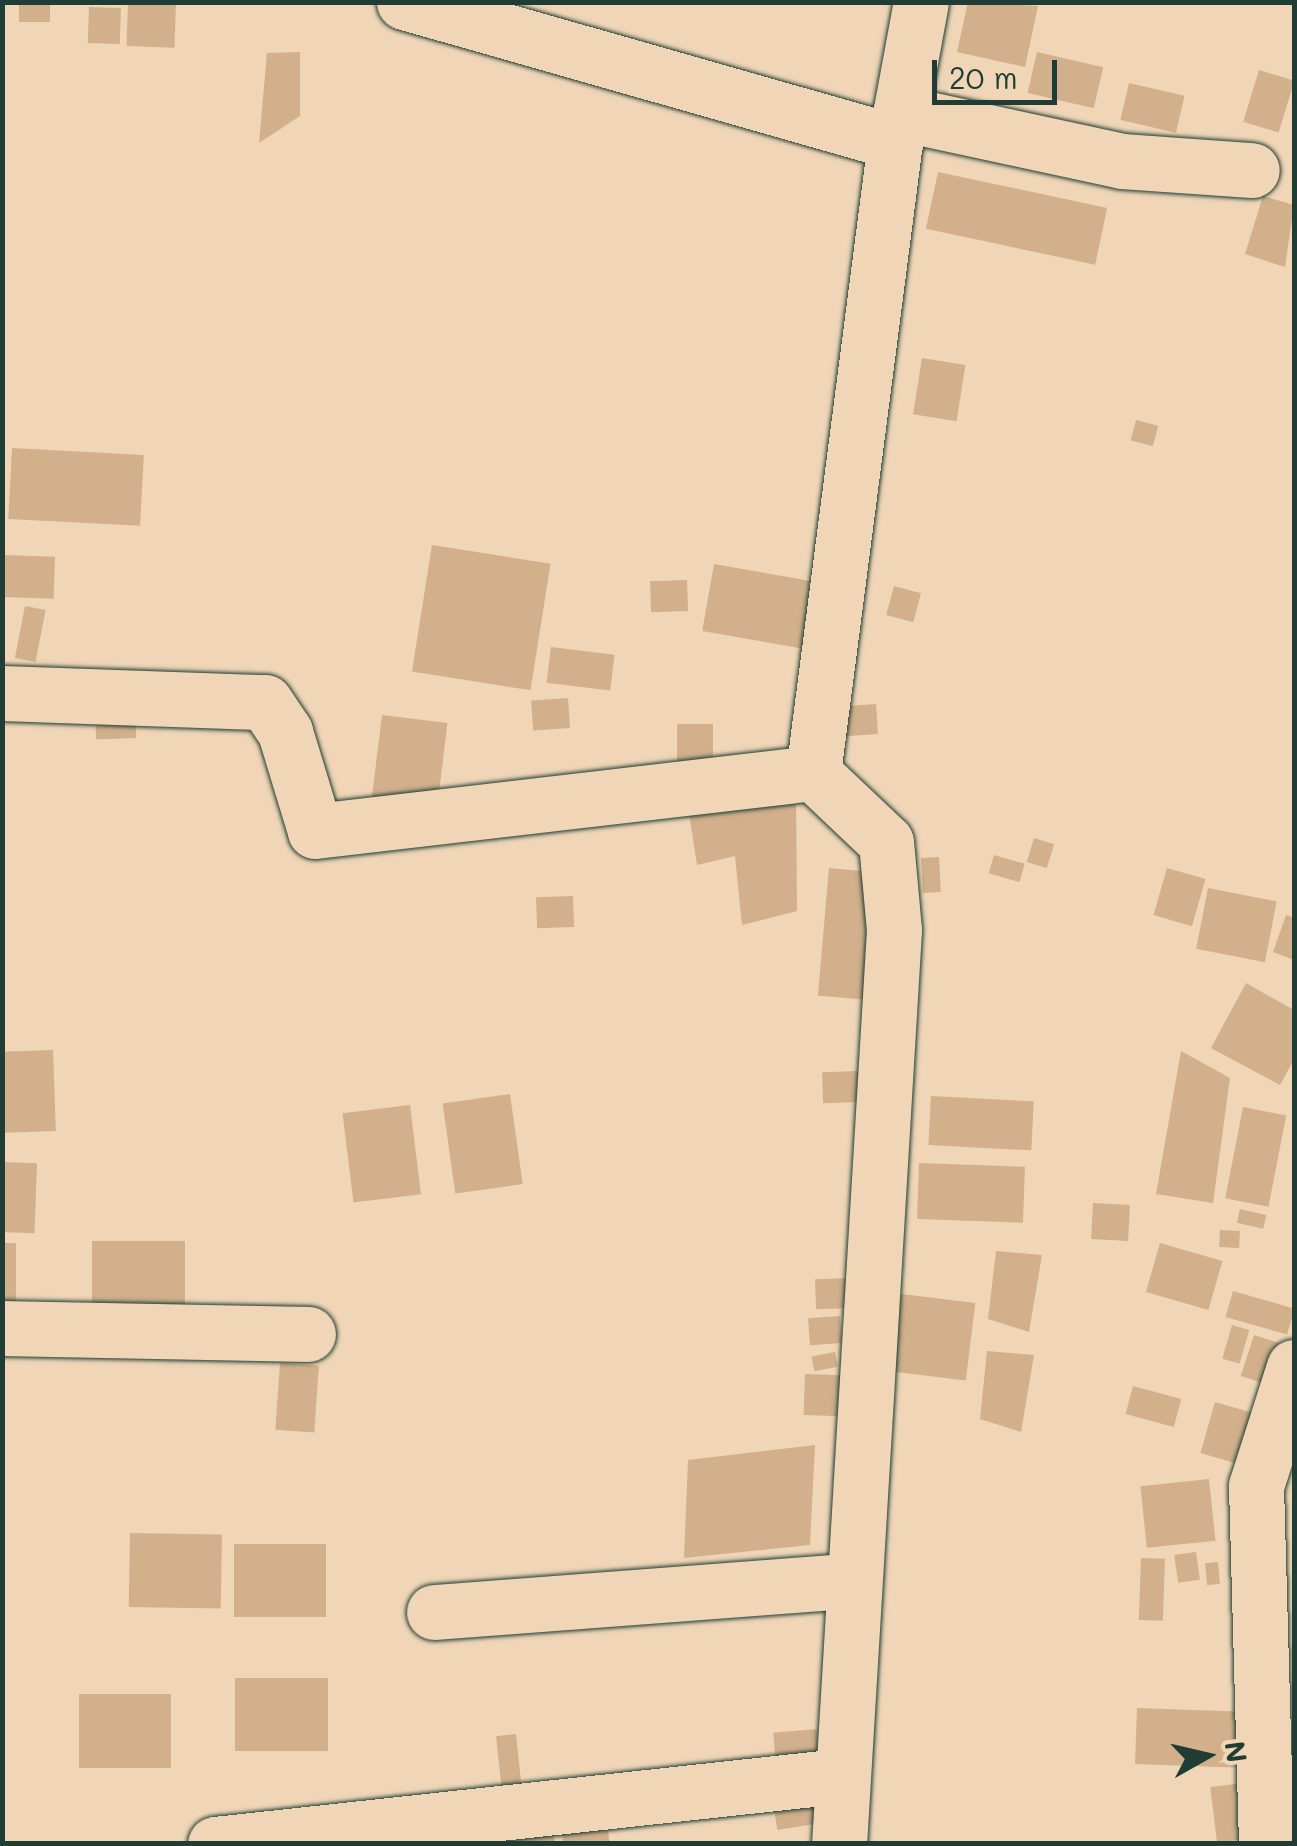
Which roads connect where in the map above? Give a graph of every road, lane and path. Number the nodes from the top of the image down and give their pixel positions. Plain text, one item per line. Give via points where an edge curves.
1 (404, 2) edge
2 (921, 2) edge
3 (897, 128) junction
4 (1252, 170) dead end
5 (2, 693) edge
6 (812, 773) junction
7 (2, 1328) edge
8 (308, 1334) dead end
9 (1294, 1367) edge
10 (849, 1582) junction
11 (434, 1612) dead end
12 (840, 1776) junction
13 (215, 1844) edge
14 (839, 1844) edge
15 (1266, 1844) edge

1 - 3 street
2 - 3 street
3 - 4 street via 1122,161
3 - 6 street
5 - 6 street via 265,702 285,732 316,832
6 - 10 street via 886,842 894,930
7 - 8 street
9 - 15 street via 1256,1486
10 - 11 street
10 - 12 street
12 - 13 street
12 - 14 street

